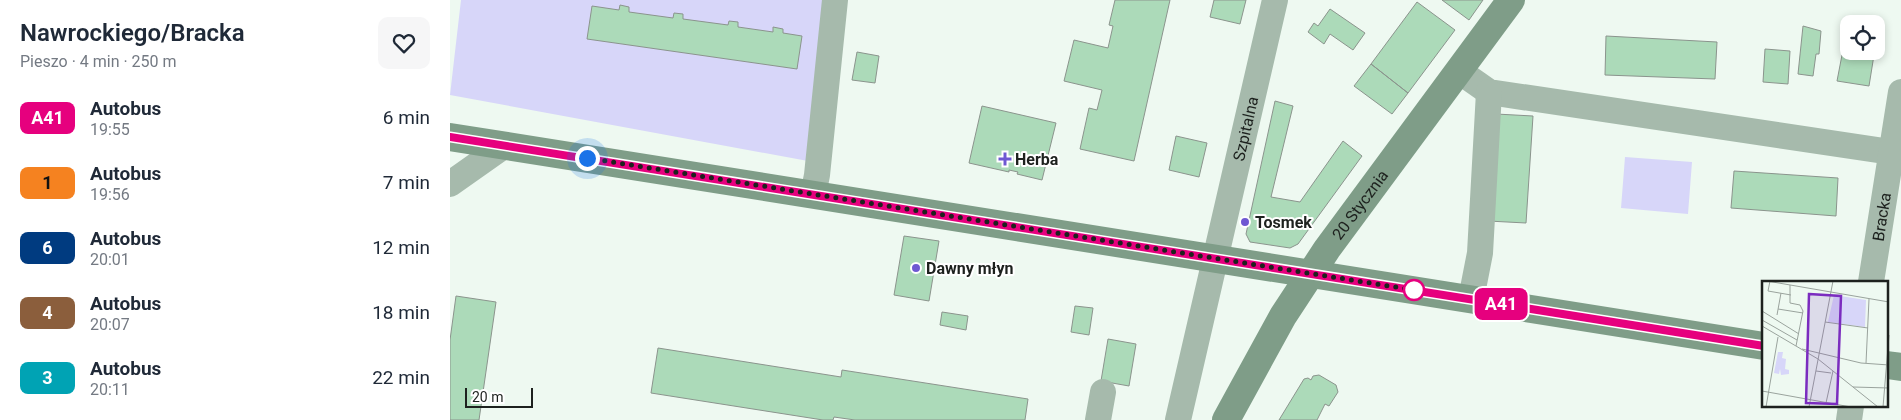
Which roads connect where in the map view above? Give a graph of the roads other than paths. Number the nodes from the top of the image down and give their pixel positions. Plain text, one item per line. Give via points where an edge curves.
1 (834, 0) edge
2 (1275, 0) edge
3 (1511, 0) edge
4 (1459, 71) junction
5 (1489, 92) junction
6 (1901, 92) edge
7 (450, 137) edge
8 (505, 145) junction
9 (1891, 152) junction
10 (450, 184) edge
11 (813, 195) junction
12 (1216, 258) junction
13 (1310, 274) junction
14 (1871, 281) edge
15 (1471, 299) junction
16 (1762, 346) edge
17 (1888, 365) edge
18 (1901, 368) edge
19 (1102, 392) dead end
20 (1098, 420) edge
21 (1178, 420) edge
22 (1226, 420) edge

1 - 11 street
2 - 12 street, Szpitalna
3 - 4 street, 20 Stycznia
4 - 5 street
4 - 13 street, 20 Stycznia
5 - 9 street
5 - 15 street via 1480,253
6 - 9 street, Bracka
7 - 8 street
8 - 10 street
8 - 11 street
9 - 14 street, Bracka
11 - 12 street
12 - 13 street
12 - 21 street, Szpitalna
13 - 15 street
13 - 22 street, 20 Stycznia
15 - 16 street
17 - 18 street
19 - 20 street

